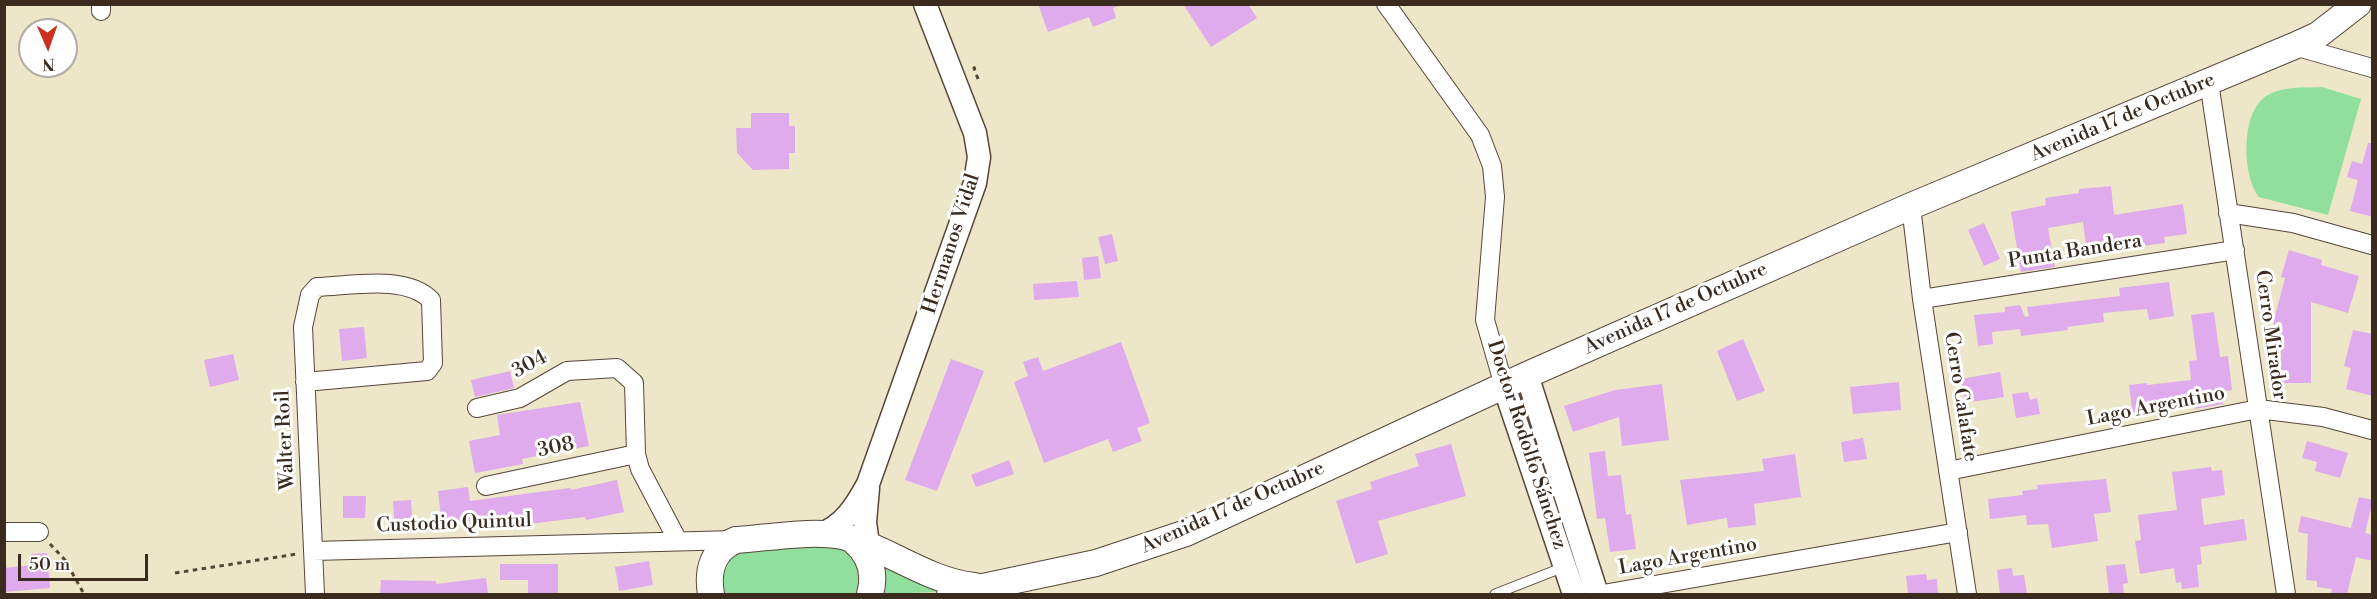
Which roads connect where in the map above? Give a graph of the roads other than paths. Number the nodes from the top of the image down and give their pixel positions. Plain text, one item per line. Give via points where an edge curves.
1 (925, 4) edge
2 (1386, 4) edge
3 (2358, 4) edge
4 (2294, 46) junction
5 (2373, 68) edge
6 (2209, 82) junction
7 (1911, 206) junction
8 (2228, 213) junction
9 (2373, 245) edge
10 (2235, 250) junction
11 (1922, 299) junction
12 (1527, 375) junction
13 (305, 382) junction
14 (1504, 386) junction
15 (477, 408) dead end
16 (2258, 409) junction
17 (2373, 430) edge
18 (636, 454) junction
19 (1948, 471) junction
20 (868, 484) junction
21 (486, 486) dead end
22 (4, 532) edge
23 (39, 532) road end
24 (1958, 532) junction
25 (819, 535) junction
26 (736, 540) junction
27 (678, 541) junction
28 (864, 549) junction
29 (314, 551) junction
30 (1566, 566) junction
31 (983, 587) junction
32 (315, 594) edge
33 (711, 594) edge
34 (870, 594) edge
35 (950, 594) edge
36 (1495, 594) edge
37 (1574, 594) edge
38 (1597, 594) edge
39 (1603, 594) edge
40 (1967, 594) edge
41 (2286, 594) edge

1 - 20 street, Hermanos Vidal via 975,133 978,169
2 - 14 street, Doctor Rodolfo Sánchez via 1480,135 1492,166 1496,197 1485,320
3 - 4 main road, Avenida 17 de Octubre via 2318,35
4 - 5 street
4 - 6 main road, Avenida 17 de Octubre
6 - 7 main road, Avenida 17 de Octubre
6 - 8 street, Cerro Mirador
7 - 11 street, Cerro Calafate
7 - 12 main road, Avenida 17 de Octubre
8 - 9 street via 2293,223
8 - 10 street, Cerro Mirador
10 - 11 street, Punta Bandera
10 - 16 street, Cerro Mirador
11 - 19 street, Cerro Calafate
12 - 14 main road, Avenida 17 de Octubre
12 - 38 street, Doctor Rodolfo Sánchez
13 - 13 street, Walter Roil via 303,327 310,295 317,287 401,285 424,293 431,300 433,363 427,371
13 - 29 street, Walter Roil
14 - 30 street, Doctor Rodolfo Sánchez
14 - 31 main road, Avenida 17 de Octubre via 1155,545 1096,563
15 - 18 street, 304 via 519,398 567,371 617,368 634,383
16 - 17 street, Lago Argentino via 2323,417
16 - 19 street, Lago Argentino
16 - 41 street, Cerro Mirador
18 - 21 street, 308
18 - 27 street
19 - 24 street, Cerro Calafate
20 - 25 street, Hermanos Vidal via 845,519
20 - 28 street, Hermanos Vidal
22 - 23 street
24 - 39 street, Lago Argentino
24 - 40 street, Cerro Calafate
25 - 26 main road, Avenida 17 de Octubre
25 - 28 main road, Avenida 17 de Octubre
26 - 27 street, Custodio Quintul
26 - 33 main road via 720,549 715,557 710,573
27 - 29 street, Custodio Quintul
28 - 31 main road, Avenida 17 de Octubre via 951,582
28 - 34 main road via 873,581
29 - 32 street, Walter Roil
30 - 36 lane
30 - 37 street, Doctor Rodolfo Sánchez
31 - 35 main road, Avenida 17 de Octubre

